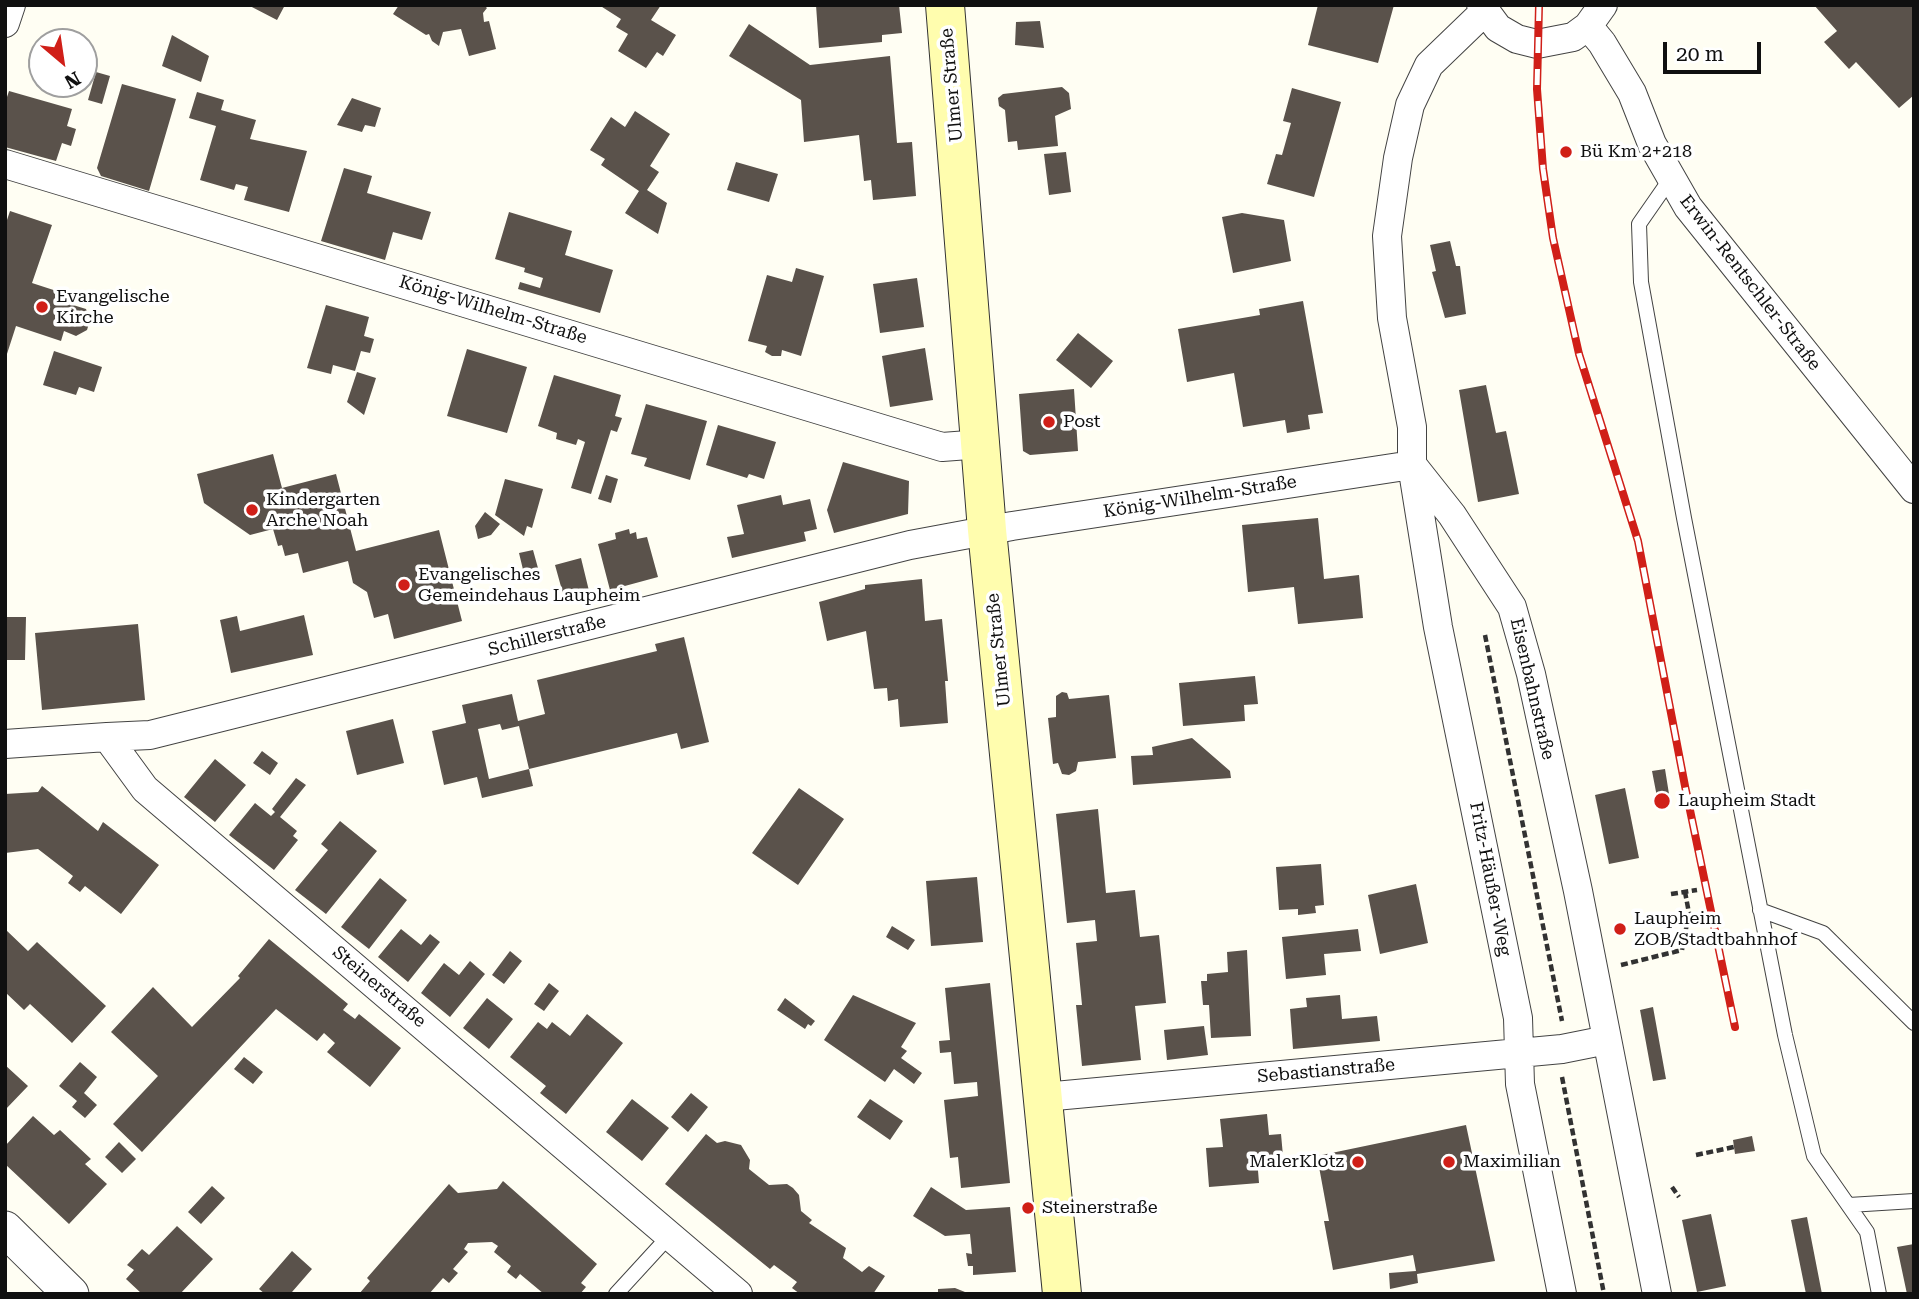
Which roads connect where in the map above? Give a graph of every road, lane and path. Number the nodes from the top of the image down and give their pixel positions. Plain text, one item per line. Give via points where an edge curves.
1 (11, 5) edge
2 (945, 5) edge
3 (1483, 9) edge
4 (1596, 16) edge
5 (5, 23) edge
6 (5, 164) edge
7 (1671, 178) junction
8 (982, 444) junction
9 (1412, 465) junction
10 (1914, 489) edge
11 (987, 530) junction
12 (1512, 607) junction
13 (107, 737) junction
14 (5, 744) edge
15 (1697, 890) dead end
16 (1685, 892) junction
17 (1671, 894) dead end
18 (1760, 910) junction
19 (1593, 970) junction
20 (1914, 1023) edge
21 (1607, 1040) junction
22 (1562, 1049) junction
23 (1520, 1053) junction
24 (1044, 1097) junction
25 (1734, 1147) dead end
26 (1696, 1154) dead end
27 (1672, 1187) dead end
28 (1679, 1197) dead end
29 (1914, 1201) edge
30 (1849, 1205) junction
31 (5, 1229) edge
32 (671, 1234) junction
33 (71, 1294) edge
34 (616, 1294) edge
35 (738, 1294) edge
36 (1062, 1294) edge
37 (1562, 1294) edge
38 (1604, 1294) edge
39 (1657, 1294) edge
40 (1879, 1294) edge

1 - 5 street
2 - 8 main road, Ulmer Straße
3 - 4 street via 1498,28 1538,44 1573,37
3 - 9 street via 1429,65 1410,105 1398,158 1387,236 1392,318 1412,427
4 - 7 street, Erwin-Rentschler-Straße via 1602,43 1632,93
6 - 8 street, König-Wilhelm-Straße via 942,447
7 - 10 street, Erwin-Rentschler-Straße via 1736,271
7 - 18 lane via 1639,224 1642,282
8 - 11 main road, Ulmer Straße
9 - 11 street, König-Wilhelm-Straße
9 - 12 street, Eisenbahnstraße via 1452,515
9 - 23 street, Fritz-Häußer-Weg via 1438,627 1518,1018
11 - 13 street, Schillerstraße via 910,545 150,735
11 - 24 main road, Ulmer Straße
12 - 19 street, Eisenbahnstraße via 1531,674
12 - 22 path via 1482,617 1565,1033
13 - 14 street
13 - 32 street, Steinerstraße via 145,789
15 - 16 path
16 - 17 path
16 - 19 path via 1689,913 1682,950
18 - 20 lane via 1823,933
18 - 30 lane via 1814,1156
19 - 21 street, Eisenbahnstraße
21 - 22 street, Sebastianstraße
21 - 39 street, Eisenbahnstraße
22 - 23 street, Sebastianstraße
22 - 38 path via 1559,1064
23 - 24 street, Sebastianstraße
23 - 37 street, Fritz-Häußer-Weg via 1520,1084
24 - 36 main road, Ulmer Straße
25 - 26 path
27 - 28 path
29 - 30 lane
30 - 40 lane via 1867,1232
31 - 33 street
32 - 34 lane
32 - 35 street, Steinerstraße

